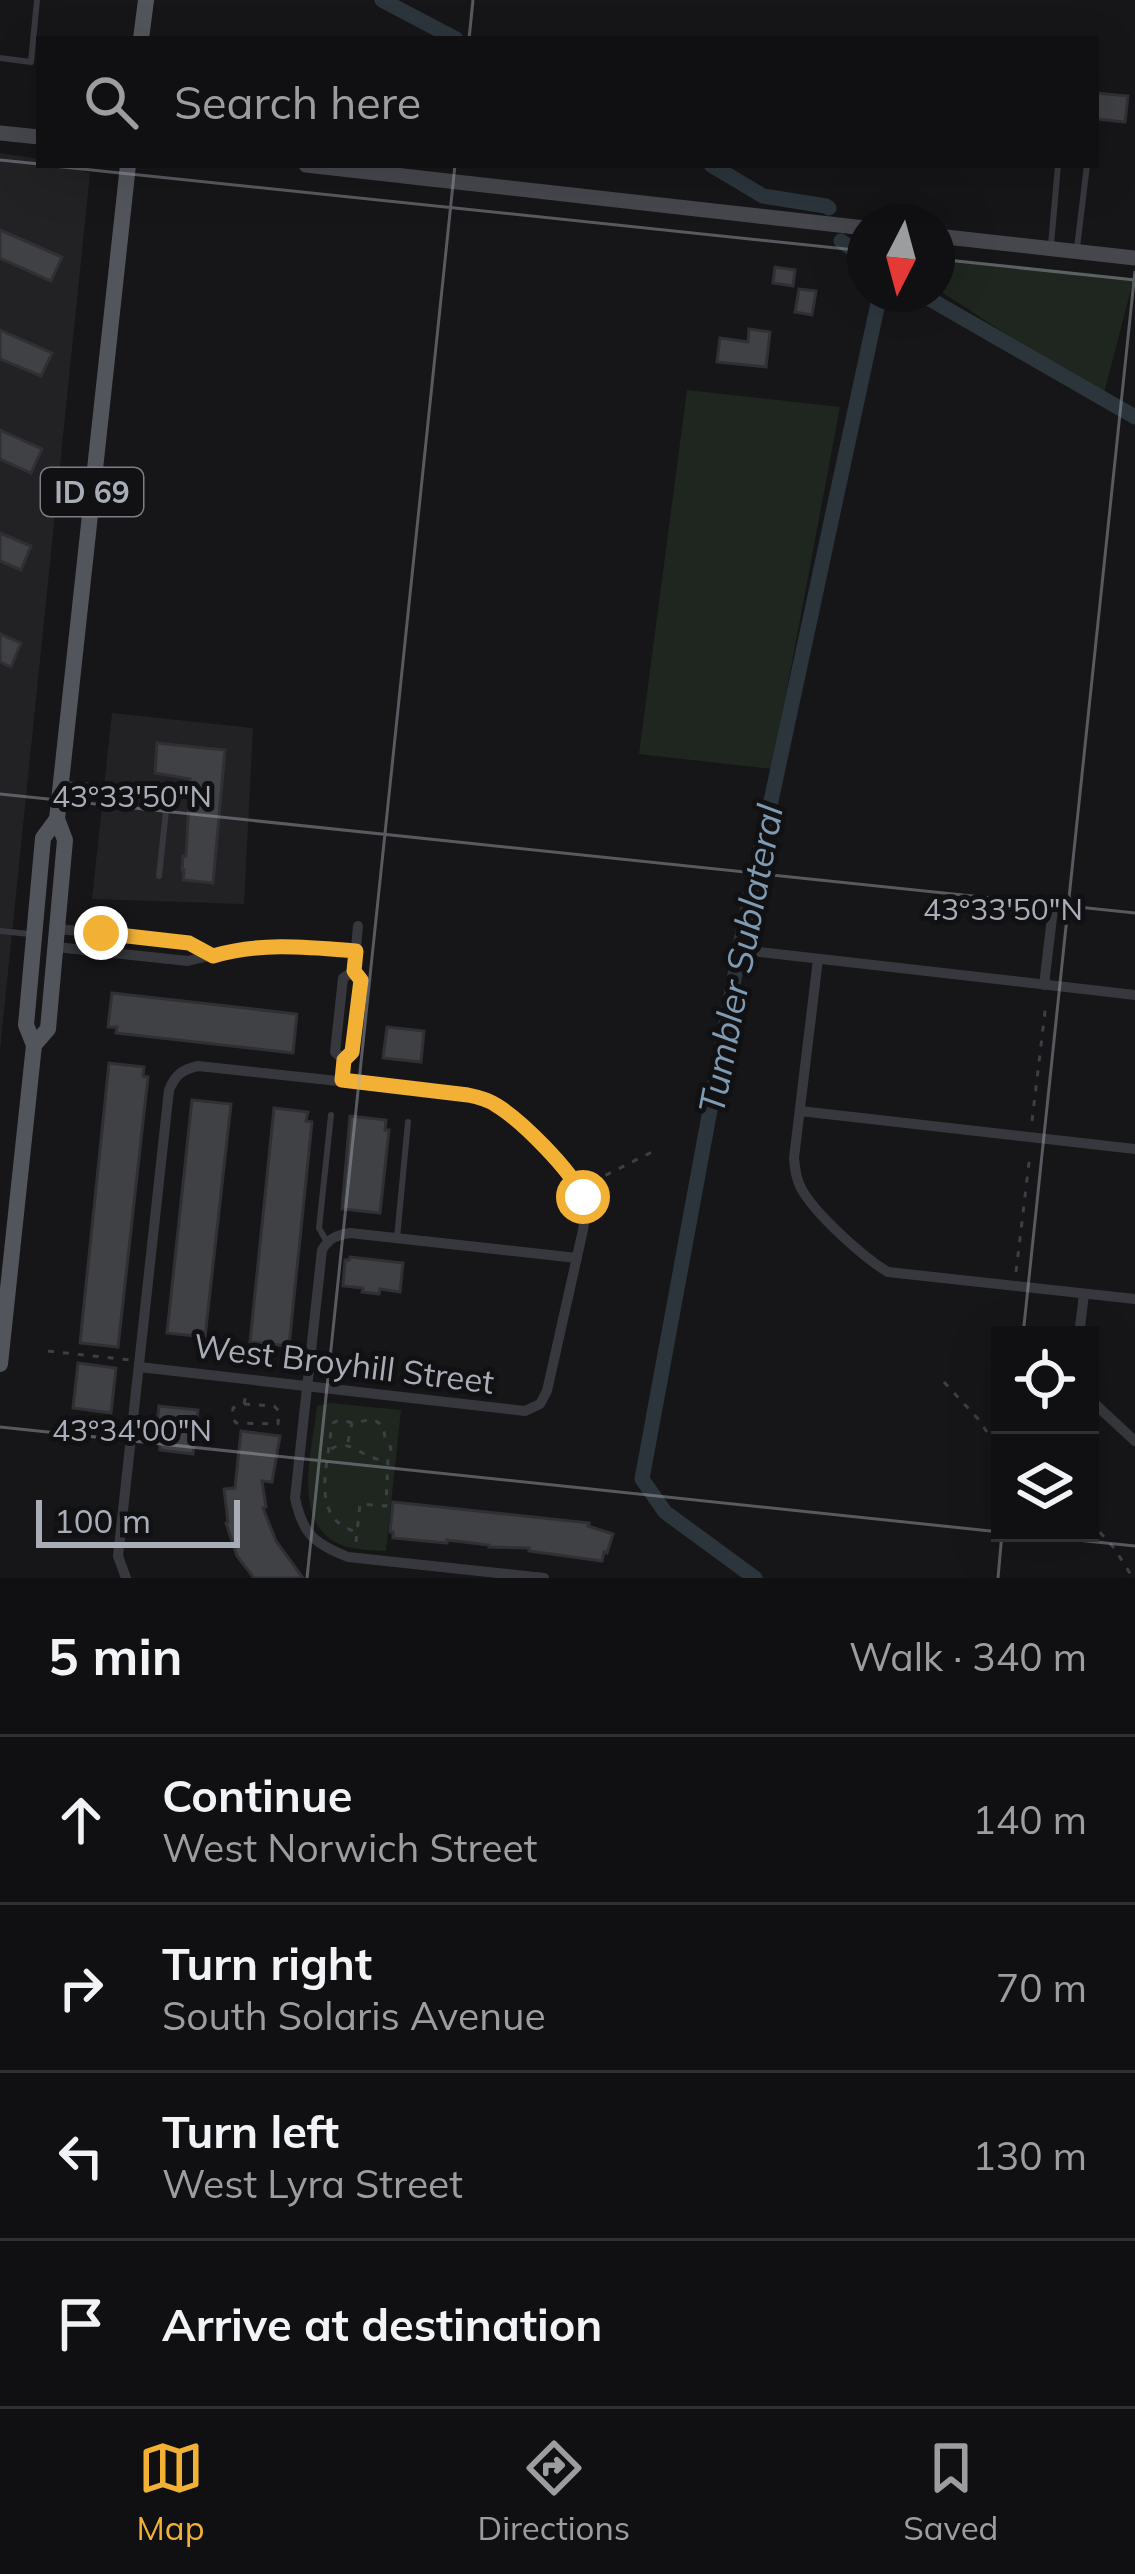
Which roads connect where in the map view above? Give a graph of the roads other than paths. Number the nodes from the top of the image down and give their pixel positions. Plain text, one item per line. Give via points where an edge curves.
1 (38, 0) edge
2 (146, 0) edge
3 (141, 36) edge
4 (0, 58) edge
5 (0, 133) edge
6 (36, 137) edge
7 (128, 168) edge
8 (333, 168) edge
9 (1058, 168) edge
10 (1087, 168) edge
11 (847, 226) edge
12 (955, 238) edge
13 (1051, 249) junction
14 (1077, 252) junction
15 (1135, 258) edge
16 (61, 784) junction
17 (54, 823) junction
18 (159, 876) dead end
19 (1053, 909) dead end
20 (358, 926) dead end
21 (0, 931) edge
22 (34, 934) junction
23 (57, 938) junction
24 (743, 950) dead end
25 (356, 951) junction
26 (213, 956) junction
27 (818, 959) junction
28 (1044, 985) junction
29 (1135, 995) edge
30 (36, 1043) junction
31 (342, 1080) junction
32 (800, 1111) junction
33 (331, 1115) dead end
34 (408, 1122) dead end
35 (1135, 1149) edge
36 (397, 1238) junction
37 (327, 1242) junction
38 (577, 1258) junction
39 (1084, 1294) junction
40 (1135, 1300) edge
41 (1080, 1326) edge
42 (0, 1364) edge
43 (137, 1364) junction
44 (307, 1386) junction
45 (1099, 1408) edge
46 (1135, 1442) edge
47 (126, 1578) edge
48 (544, 1578) edge

1 - 4 lane via 31,62
2 - 3 main road
5 - 6 main road
7 - 16 main road, ID 69
8 - 11 main road
9 - 13 lane
10 - 14 lane
12 - 13 main road
13 - 14 main road
14 - 15 main road
16 - 17 main road, ID 69
16 - 18 lane via 158,790 166,802
17 - 22 main road, ID 69 via 43,838
17 - 23 main road, ID 69 via 64,840
19 - 28 street
20 - 25 street
21 - 22 lane
22 - 30 main road, ID 69 via 26,1025
23 - 26 street via 188,961
23 - 26 street via 189,943
23 - 30 main road, ID 69 via 48,1029
24 - 27 street
25 - 26 street via 291,946
25 - 31 street via 361,980
27 - 28 street
27 - 32 street
28 - 29 street
30 - 42 main road, ID 69
31 - 38 street via 468,1095 505,1111 584,1183
31 - 43 street via 198,1066 173,1080
32 - 35 street
32 - 39 street via 794,1158 801,1190 870,1262 888,1272
33 - 37 lane via 319,1228
34 - 36 lane
36 - 37 street via 350,1233
36 - 38 street
37 - 44 street
38 - 44 street, West Broyhill Street via 540,1404 525,1411
39 - 40 street
39 - 41 street
43 - 44 street, West Broyhill Street
43 - 47 street via 118,1556
44 - 48 street via 295,1498 307,1534 348,1557
45 - 46 street

